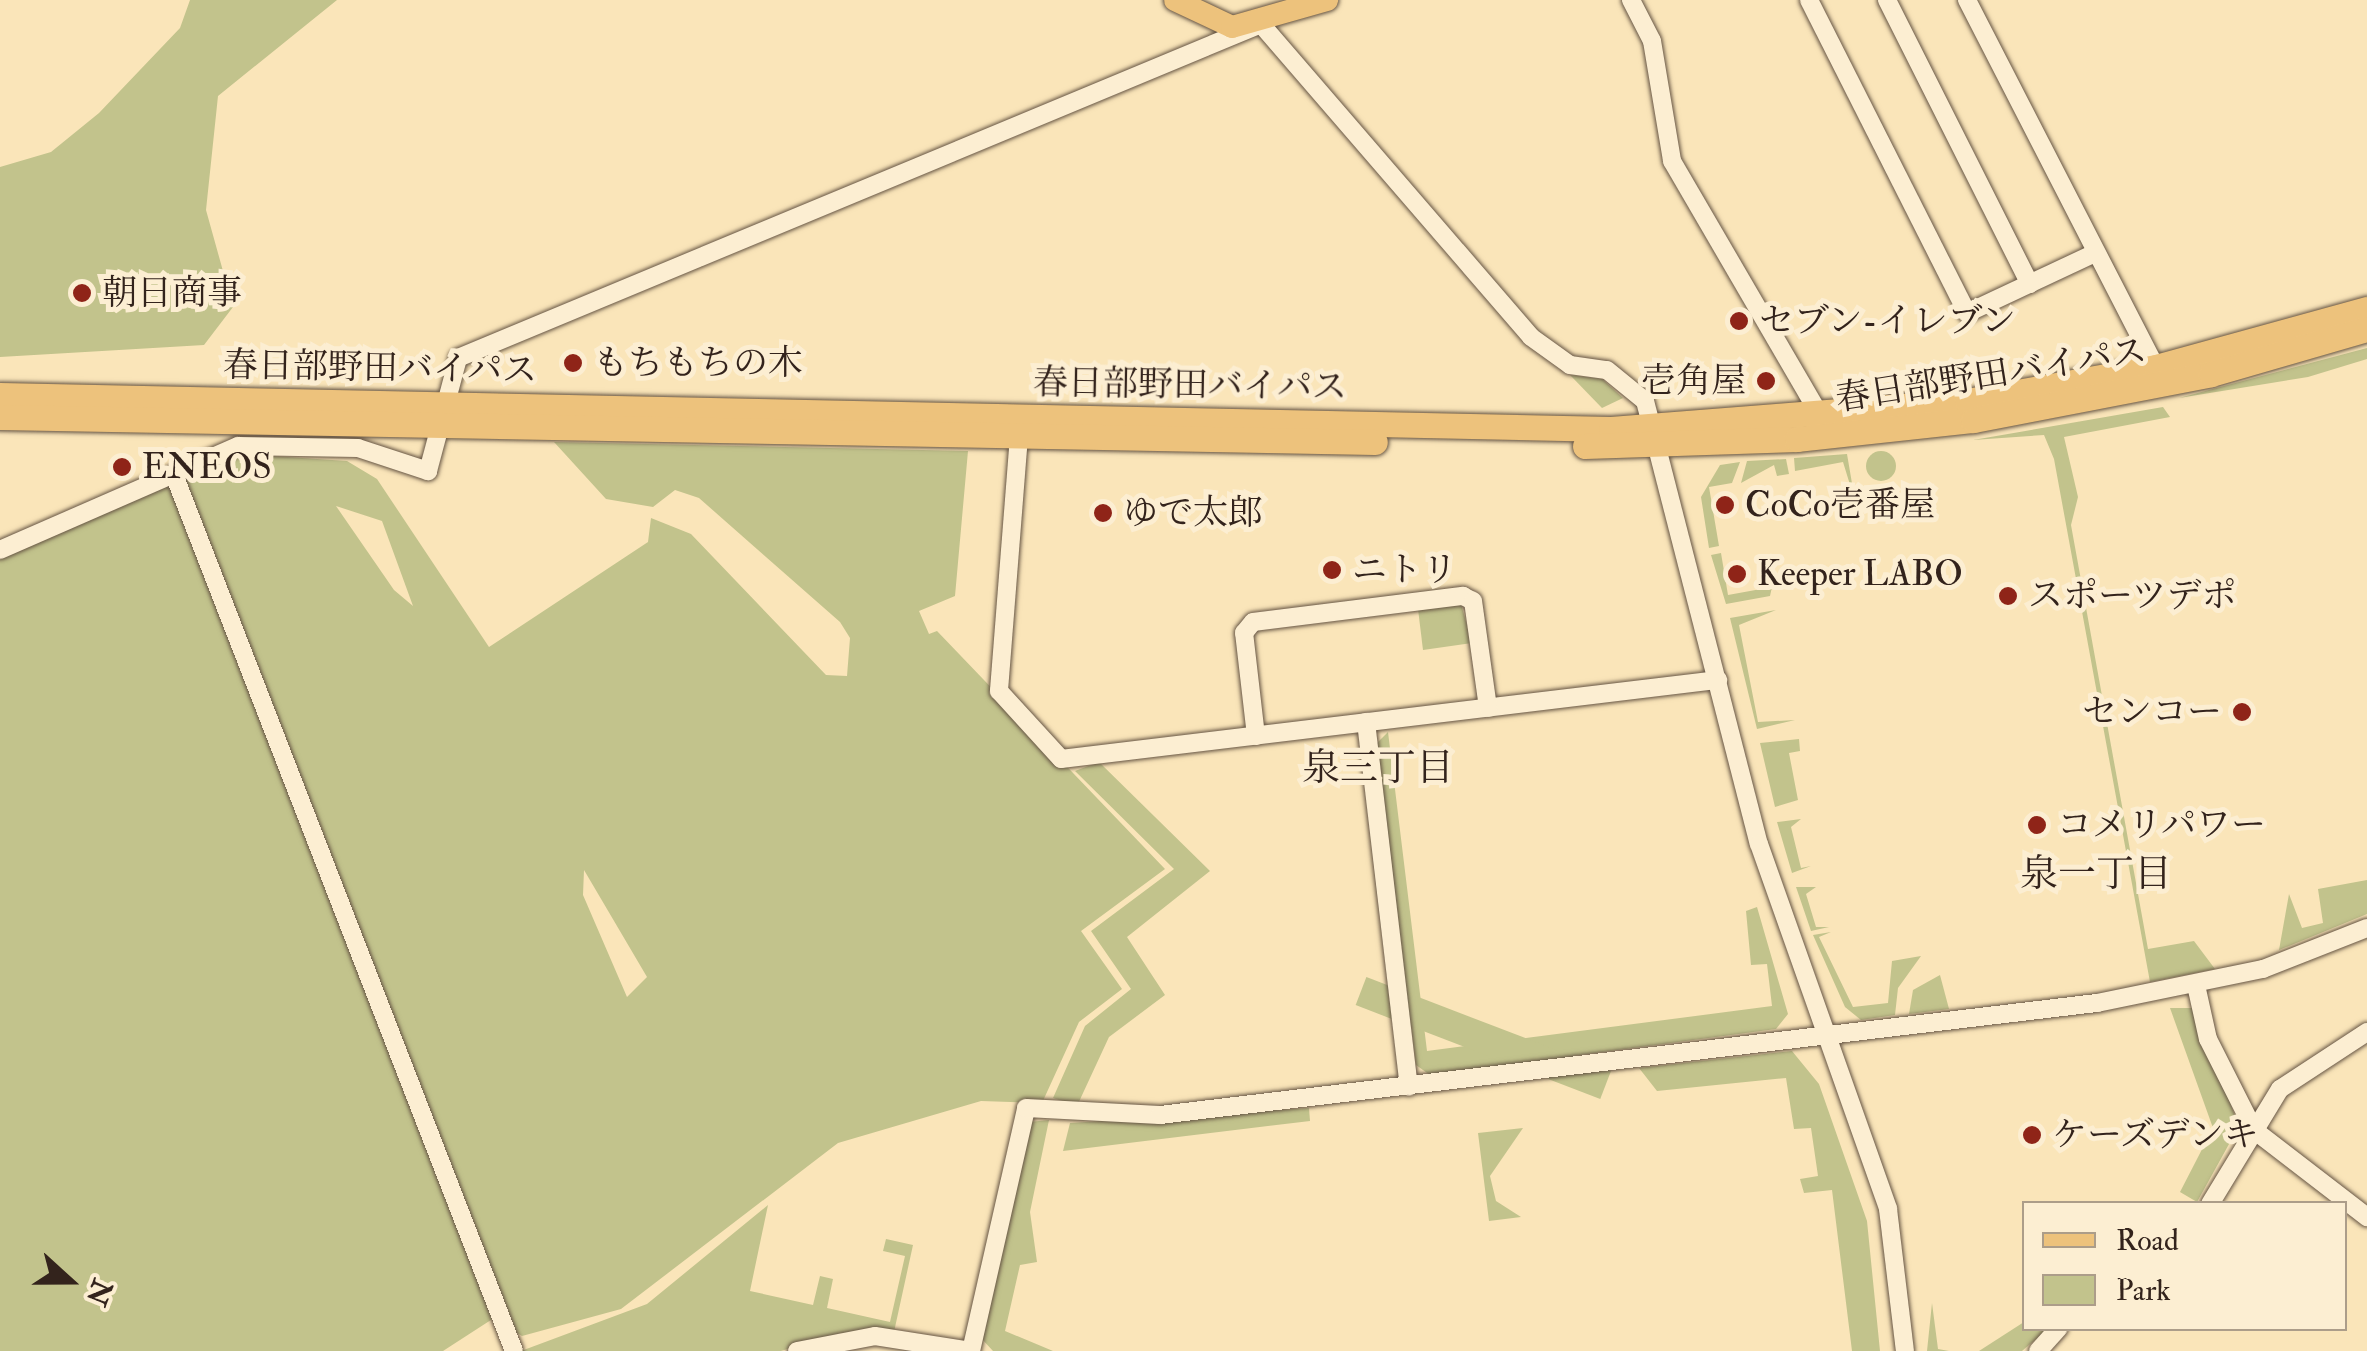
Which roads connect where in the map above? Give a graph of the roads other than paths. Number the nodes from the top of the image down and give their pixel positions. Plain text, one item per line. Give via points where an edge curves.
1 (1175, 0) edge
2 (1324, 0) edge
3 (1631, 0) edge
4 (1809, 0) edge
5 (1887, 0) edge
6 (1967, 0) edge
7 (1261, 24) junction
8 (2095, 253) junction
9 (2030, 284) junction
10 (2367, 308) edge
11 (2367, 330) edge
12 (2156, 367) junction
13 (0, 395) edge
14 (442, 415) junction
15 (1820, 415) junction
16 (0, 417) edge
17 (1018, 436) junction
18 (1658, 437) junction
19 (175, 477) junction
20 (0, 550) edge
21 (1718, 680) junction
22 (1488, 708) junction
23 (1366, 722) junction
24 (1256, 736) junction
25 (2367, 928) edge
26 (2196, 985) junction
27 (2367, 1032) edge
28 (1828, 1036) junction
29 (1409, 1086) junction
30 (2254, 1130) junction
31 (2212, 1201) edge
32 (2345, 1201) edge
33 (2347, 1202) edge
34 (2367, 1218) edge
35 (2055, 1331) edge
36 (928, 1344) edge
37 (514, 1351) edge
38 (798, 1351) edge
39 (971, 1351) edge
40 (1905, 1351) edge
41 (2038, 1351) edge

1 - 7 main road via 1232,27
2 - 7 main road
3 - 15 street via 1652,41 1672,162
4 - 9 street via 1967,313
5 - 9 street
6 - 8 street
7 - 14 street via 458,358
7 - 18 street via 1532,337 1570,365 1622,379
8 - 9 street
8 - 12 street
10 - 12 highway, 春日部野田バイパス
11 - 18 highway, 春日部野田バイパス via 2211,374 1973,420
12 - 15 highway, 春日部野田バイパス
13 - 14 highway, 春日部野田バイパス
14 - 16 highway, 春日部野田バイパス
14 - 17 highway, 春日部野田バイパス
14 - 18 highway, 春日部野田バイパス
14 - 19 street via 440,451 420,474 358,448 238,446
15 - 18 highway, 春日部野田バイパス
17 - 18 highway, 春日部野田バイパス
17 - 24 street via 999,691 1061,758
18 - 21 street
19 - 20 street
19 - 37 street
21 - 22 street
21 - 28 street via 1766,864
22 - 23 street
22 - 24 street via 1474,602 1463,596 1253,622 1244,634
23 - 24 street
23 - 29 street
25 - 26 street
26 - 28 street
26 - 30 street via 2208,1039
27 - 30 street via 2303,1066
28 - 29 street
28 - 40 street via 1892,1221
29 - 39 street via 1132,1117 1026,1108
30 - 31 street
30 - 32 street
33 - 34 street
35 - 41 street
36 - 38 street via 842,1337
36 - 39 street

